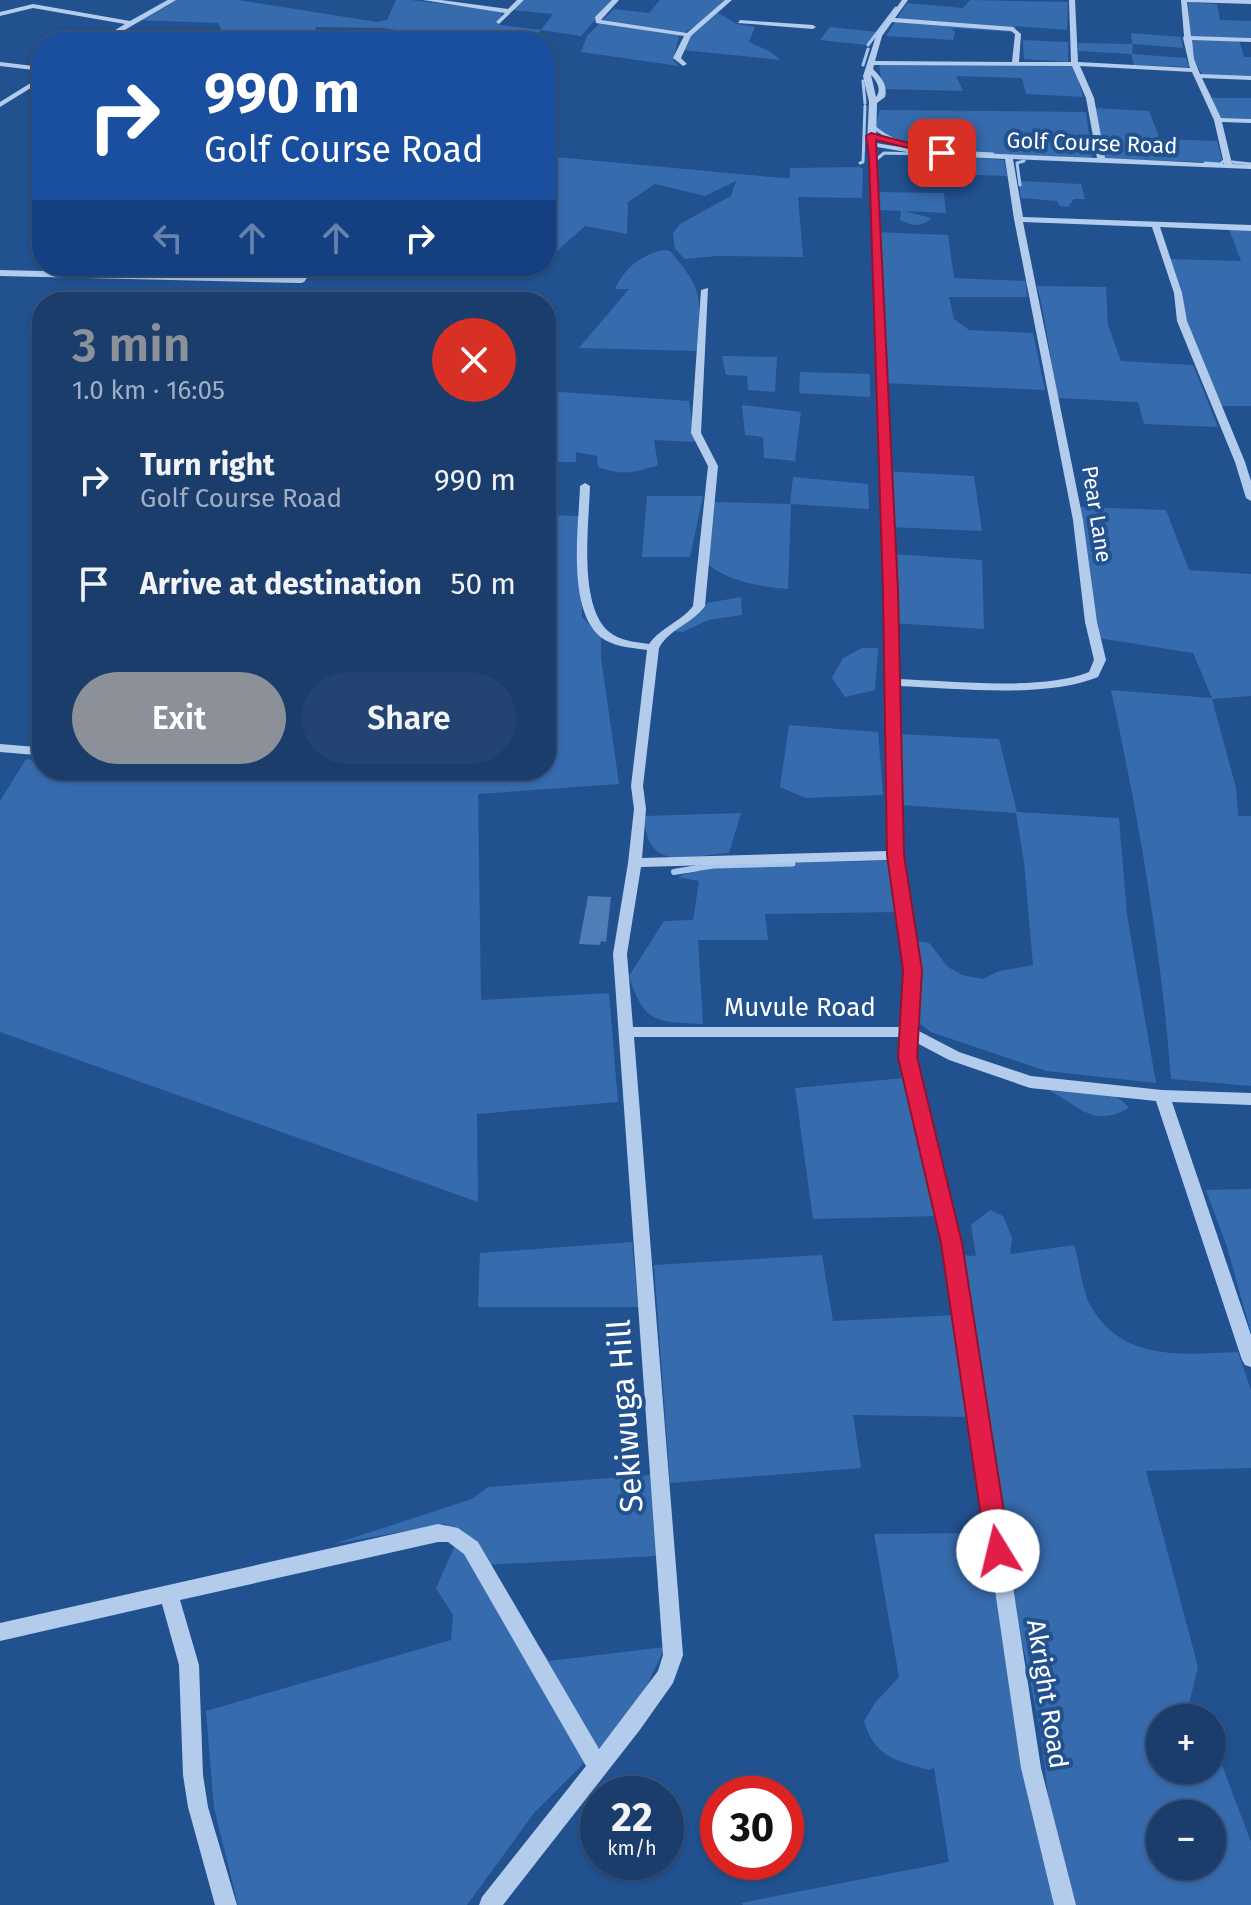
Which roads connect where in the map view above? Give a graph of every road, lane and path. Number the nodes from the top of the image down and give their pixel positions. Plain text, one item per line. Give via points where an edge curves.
1 (173, 0) edge
2 (426, 0) edge
3 (521, 0) edge
4 (616, 0) edge
5 (729, 0) edge
6 (905, 0) edge
7 (1072, 0) edge
8 (1184, 0) edge
9 (1251, 2) edge
10 (508, 11) junction
11 (0, 14) edge
12 (890, 20) junction
13 (499, 22) dead end
14 (740, 22) dead end
15 (129, 23) junction
16 (813, 27) dead end
17 (115, 32) edge
18 (688, 35) junction
19 (1186, 38) junction
20 (1251, 40) edge
21 (1015, 63) junction
22 (0, 64) edge
23 (683, 64) dead end
24 (1075, 64) junction
25 (872, 67) junction
26 (32, 68) edge
27 (1196, 73) junction
28 (1251, 78) edge
29 (32, 84) edge
30 (873, 102) junction
31 (0, 105) edge
32 (1218, 120) junction
33 (1251, 121) edge
34 (872, 145) junction
35 (932, 152) junction
36 (1009, 158) junction
37 (1102, 162) junction
38 (1229, 166) junction
39 (1251, 167) edge
40 (1018, 219) junction
41 (1156, 226) junction
42 (1251, 228) edge
43 (0, 273) edge
44 (32, 274) edge
45 (129, 276) edge
46 (304, 276) edge
47 (705, 290) dead end
48 (585, 486) dead end
49 (1251, 498) edge
50 (653, 648) junction
51 (891, 682) junction
52 (0, 748) edge
53 (32, 751) edge
54 (895, 855) junction
55 (635, 863) junction
56 (625, 1032) junction
57 (907, 1032) junction
58 (1162, 1096) junction
59 (1251, 1099) edge
60 (1251, 1360) edge
61 (169, 1595) junction
62 (0, 1632) edge
63 (597, 1765) junction
64 (226, 1905) edge
65 (490, 1905) edge
66 (1065, 1905) edge

1 - 15 street
2 - 10 street
3 - 10 street
4 - 18 street via 598,22
5 - 18 street
6 - 12 street
7 - 24 street
8 - 9 street
8 - 19 street
10 - 13 street
11 - 15 street via 30,6
12 - 21 street via 1017,31
12 - 25 street via 874,47
14 - 16 street
15 - 17 street
18 - 23 street via 677,58
19 - 20 street
19 - 27 street
21 - 24 street
21 - 25 street
22 - 26 street
24 - 27 street
24 - 37 street via 1090,98
25 - 30 street
25 - 30 street via 882,88 881,97
27 - 28 street
27 - 32 street
29 - 31 street
30 - 34 street, Akright Road
32 - 33 street
32 - 38 street
34 - 35 street, Golf Course Road
34 - 35 street, Golf Course Road via 874,151
34 - 51 street, Akright Road
35 - 36 street, Golf Course Road
36 - 37 street, Golf Course Road
36 - 40 street, Pear Lane
37 - 38 street, Golf Course Road
38 - 39 street, Golf Course Road
40 - 41 street
40 - 51 street, Pear Lane via 1100,660 1094,674 1078,681
41 - 42 street
41 - 49 street via 1182,321
43 - 44 street
45 - 46 street
47 - 50 street via 696,433 713,466 699,606 686,622 659,637
48 - 50 street via 589,615 607,636
50 - 55 street, Sekiwuga Hill via 637,786
51 - 54 street, Akright Road
52 - 53 street
54 - 55 street
54 - 57 street, Akright Road via 912,970
55 - 56 street, Sekiwuga Hill via 621,938
56 - 57 street, Muvule Road
56 - 63 street, Sekiwuga Hill via 673,1655 666,1676
57 - 58 street, Muvule Road via 954,1056 1030,1082
57 - 66 street, Akright Road via 908,1057 952,1243 1031,1768
58 - 59 street, Muvule Road
58 - 60 street
61 - 62 street
61 - 63 street via 451,1534 471,1548
61 - 64 street via 189,1665 198,1807
63 - 65 street, Sekiwuga Hill

